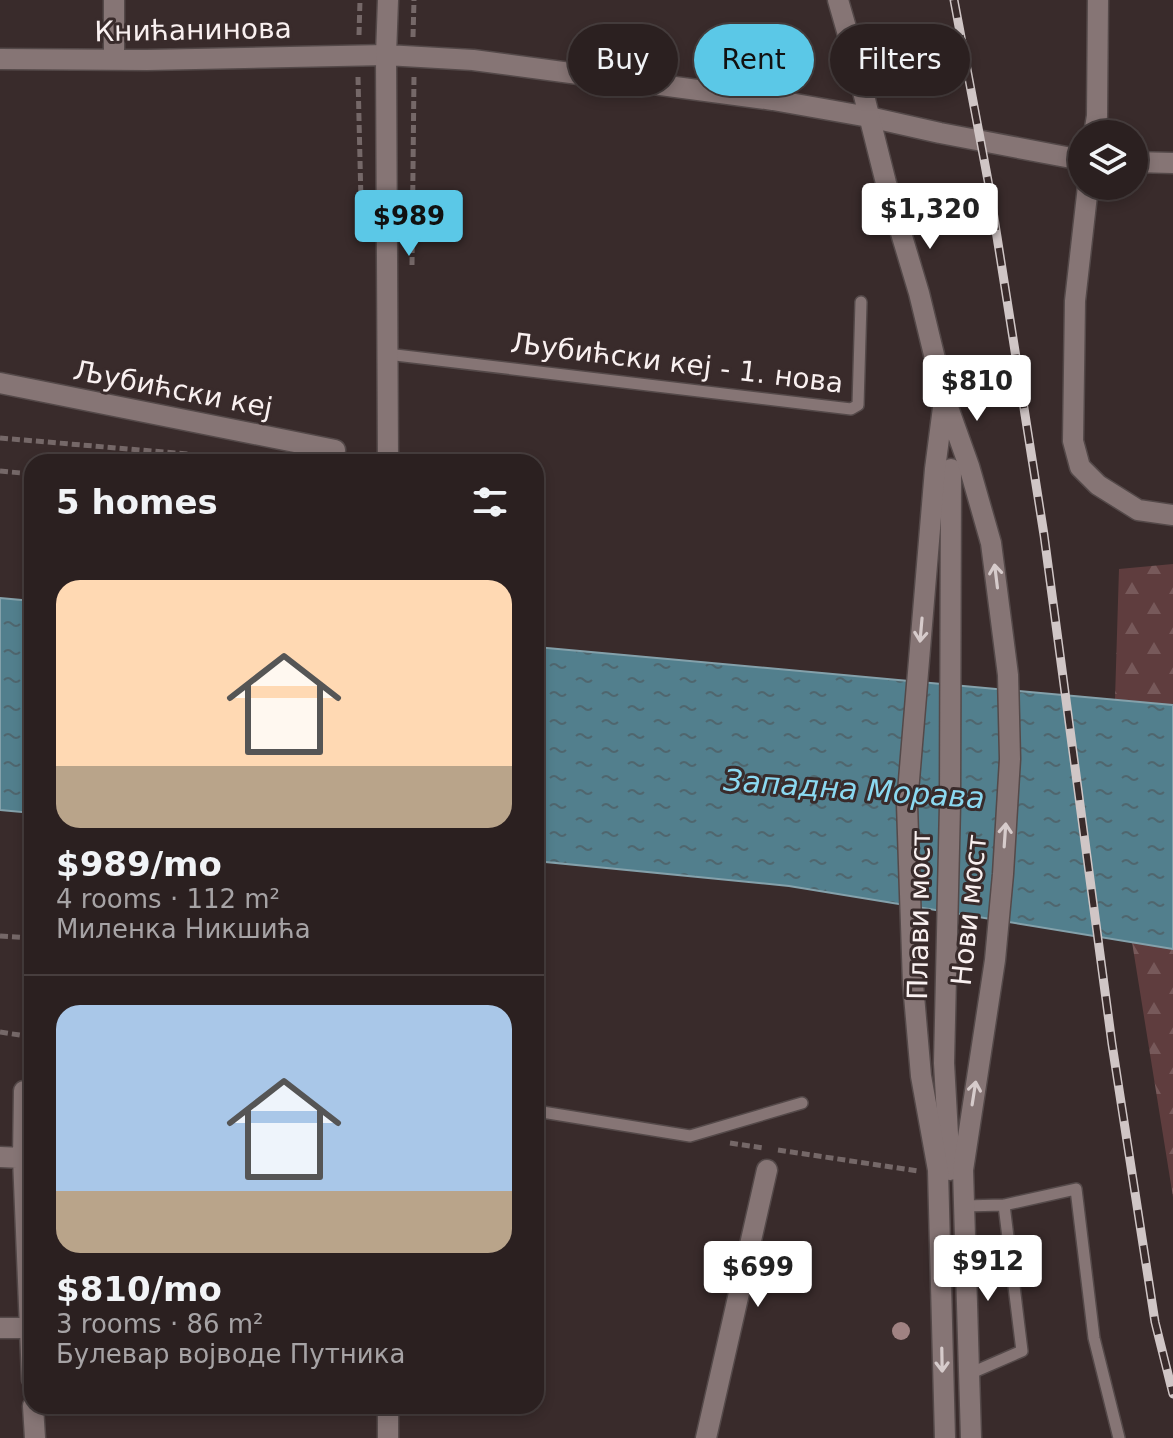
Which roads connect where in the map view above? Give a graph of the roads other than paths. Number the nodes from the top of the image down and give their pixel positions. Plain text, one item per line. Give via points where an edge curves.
1 (114, 0) edge
2 (388, 0) edge
3 (838, 0) edge
4 (1098, 0) edge
5 (386, 55) junction
6 (0, 59) edge
7 (114, 59) junction
8 (869, 117) junction
9 (1096, 120) edge
10 (1068, 157) edge
11 (1148, 162) edge
12 (1173, 163) edge
13 (1086, 200) edge
14 (861, 302) dead end
15 (387, 354) junction
16 (0, 383) edge
17 (944, 396) junction
18 (335, 450) dead end
19 (388, 454) edge
20 (952, 468) junction
21 (1173, 515) edge
22 (24, 1091) dead end
23 (802, 1103) dead end
24 (544, 1112) edge
25 (0, 1157) edge
26 (23, 1158) junction
27 (767, 1170) dead end
28 (950, 1170) junction
29 (24, 1186) edge
30 (1004, 1205) junction
31 (964, 1206) junction
32 (0, 1328) edge
33 (24, 1328) edge
34 (969, 1374) junction
35 (34, 1414) edge
36 (388, 1414) edge
37 (35, 1438) edge
38 (388, 1438) edge
39 (706, 1438) edge
40 (945, 1438) edge
41 (971, 1438) edge
42 (1119, 1438) edge

1 - 7 main road
2 - 5 main road
3 - 8 main road
4 - 9 main road
5 - 7 main road, Книћанинова
5 - 8 main road, Книћанинова via 473,60
5 - 15 main road
6 - 7 main road, Книћанинова
8 - 10 main road, Книћанинова
8 - 17 main road
11 - 12 main road
13 - 21 main road via 1075,301 1073,441 1080,467 1138,510
14 - 15 lane, Љубићски кеј - 1. нова via 858,405 851,409
15 - 19 main road
16 - 18 main road, Љубићски кеј
17 - 20 main road
17 - 20 main road
20 - 28 main road, Плави мост via 944,1063
20 -> 28 main road, Нови мост via 907,804 921,1076
28 -> 20 main road, Нови мост via 995,960 1010,759 1008,675 991,543
22 - 26 main road
23 - 24 lane via 690,1136
25 - 26 main road
26 - 29 main road
27 - 39 main road
28 - 31 main road
28 -> 40 main road
30 - 31 lane
30 - 34 lane via 1022,1351
30 - 42 lane via 1076,1189 1094,1338
31 - 34 main road
32 - 33 main road
34 - 41 main road
35 - 37 main road
36 - 38 main road

